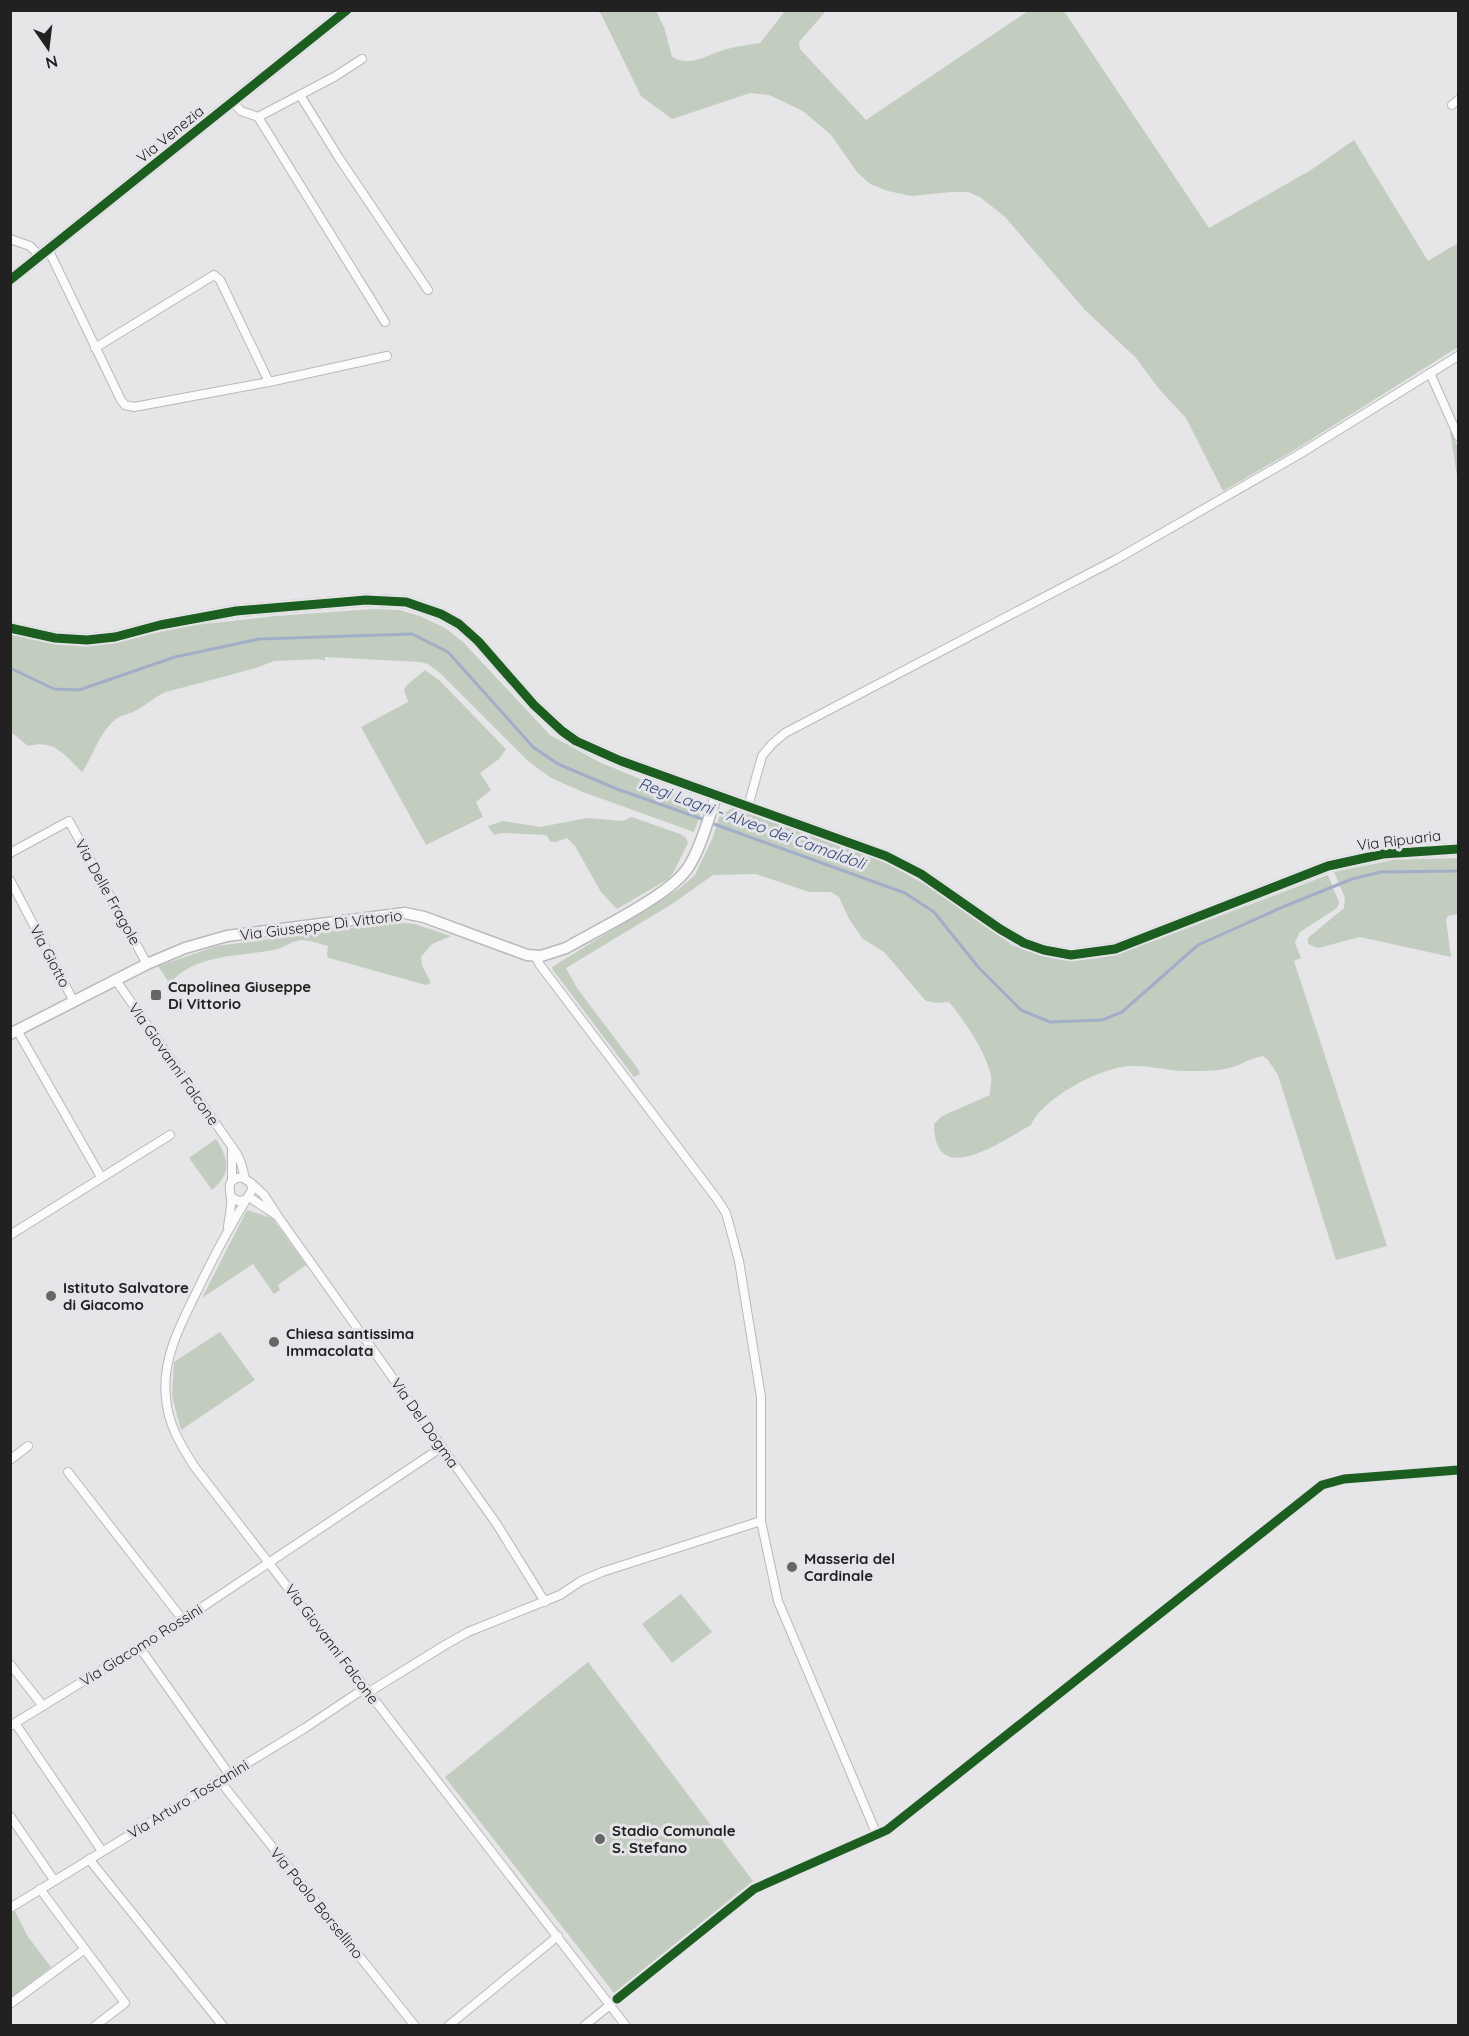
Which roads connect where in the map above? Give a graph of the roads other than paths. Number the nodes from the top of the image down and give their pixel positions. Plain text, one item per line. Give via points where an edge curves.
1 (345, 11) edge
2 (362, 59) dead end
3 (300, 95) junction
4 (232, 102) junction
5 (258, 117) junction
6 (10, 239) edge
7 (44, 253) junction
8 (10, 280) edge
9 (428, 290) dead end
10 (385, 322) dead end
11 (96, 348) junction
12 (387, 356) dead end
13 (1458, 356) edge
14 (1430, 373) junction
15 (269, 382) junction
16 (1458, 436) edge
17 (10, 628) edge
18 (716, 797) junction
19 (748, 805) junction
20 (1458, 849) edge
21 (10, 853) edge
22 (10, 880) edge
23 (535, 955) junction
24 (147, 964) junction
25 (115, 979) junction
26 (73, 1000) junction
27 (14, 1032) edge
28 (170, 1135) dead end
29 (232, 1149) junction
30 (100, 1177) junction
31 (232, 1181) junction
32 (248, 1181) junction
33 (231, 1197) junction
34 (248, 1199) junction
35 (279, 1218) junction
36 (228, 1228) junction
37 (10, 1235) edge
38 (28, 1446) dead end
39 (442, 1447) junction
40 (10, 1460) edge
41 (1458, 1470) edge
42 (68, 1472) dead end
43 (761, 1521) junction
44 (271, 1563) junction
45 (545, 1602) junction
46 (183, 1620) junction
47 (140, 1648) junction
48 (10, 1664) edge
49 (367, 1690) junction
50 (43, 1706) junction
51 (13, 1724) edge
52 (229, 1774) junction
53 (219, 1780) junction
54 (10, 1816) edge
55 (877, 1835) junction
56 (102, 1851) junction
57 (89, 1859) junction
58 (54, 1880) junction
59 (40, 1889) junction
60 (10, 1908) edge
61 (558, 1936) junction
62 (85, 1949) junction
63 (617, 1999) dead end
64 (10, 2004) edge
65 (610, 2005) junction
66 (95, 2025) edge
67 (223, 2025) edge
68 (415, 2025) edge
69 (448, 2025) edge
70 (584, 2025) edge
71 (626, 2025) edge

1 - 4 street, Via Venezia
2 - 3 street
3 - 5 street
3 - 9 street
4 - 5 street via 241,111
4 - 7 street, Via Venezia
5 - 10 street
6 - 7 street
7 - 8 street, Via Venezia
7 - 11 street
11 - 15 street via 121,400 134,407
11 - 15 street via 214,275 220,280
12 - 15 street
13 - 14 street
14 - 16 street
14 - 19 street via 1298,455 1115,560 785,733 762,756
17 - 18 street, Via Ripuaria via 87,640 236,611 366,600 406,602 459,624 534,705 576,741
18 - 19 street, Via Ripuaria
18 - 23 street, Via Giuseppe Di Vittorio via 689,867 673,885 566,948
19 - 20 street, Via Ripuaria via 886,856 921,874 1024,943 1071,955 1115,949 1298,876 1344,862 1383,854
21 - 24 street, Via Delle Fragole via 69,821
22 - 26 street, Via Giotto
23 - 24 street, Via Giuseppe Di Vittorio via 424,917 392,914 227,936
23 - 43 street via 726,1213 739,1261 761,1397
24 - 25 street, Via Giuseppe Di Vittorio
25 - 26 street, Via Giuseppe Di Vittorio
25 - 29 street, Via Giovanni Falcone
26 - 27 street, Via Giuseppe Di Vittorio
27 - 30 street
28 - 30 street
29 - 31 street
29 - 32 street, Via Giovanni Falcone
30 - 37 street
31 - 32 street
31 - 33 street via 228,1187
32 - 34 street via 252,1190
32 - 35 street, Via Del Dogma via 264,1195
33 - 34 street via 238,1201
33 - 36 street, Via Giovanni Falcone
34 - 35 street via 266,1206
34 - 36 street, Via Giovanni Falcone
35 - 39 street, Via Del Dogma
36 - 44 street, Via Giovanni Falcone via 180,1325 167,1365 166,1399 173,1429 185,1451
38 - 40 street
39 - 44 street, Via Giacomo Rossini
39 - 45 street, Via Del Dogma
41 - 55 street via 1344,1479 1322,1485
42 - 46 street
43 - 45 street, Via Arturo Toscanini via 602,1572
43 - 55 street via 778,1600
44 - 46 street, Via Giacomo Rossini
44 - 49 street, Via Giovanni Falcone
45 - 49 street, Via Arturo Toscanini via 468,1632
46 - 47 street, Via Giacomo Rossini
47 - 50 street, Via Giacomo Rossini
47 - 52 street
48 - 50 street
49 - 52 street, Via Arturo Toscanini
49 - 61 street, Via Giovanni Falcone
50 - 51 street, Via Giacomo Rossini
51 - 56 street
52 - 53 street, Via Arturo Toscanini
53 - 56 street, Via Arturo Toscanini
53 - 68 street, Via Paolo Borsellino
54 - 58 street
55 - 63 street via 754,1889
56 - 57 street, Via Arturo Toscanini
57 - 58 street, Via Arturo Toscanini
57 - 67 street
58 - 59 street, Via Arturo Toscanini
59 - 60 street, Via Arturo Toscanini
59 - 62 street
61 - 65 street, Via Giovanni Falcone
61 - 69 street
62 - 64 street
62 - 66 street via 125,2003
65 - 70 street
65 - 71 street, Via Giovanni Falcone

